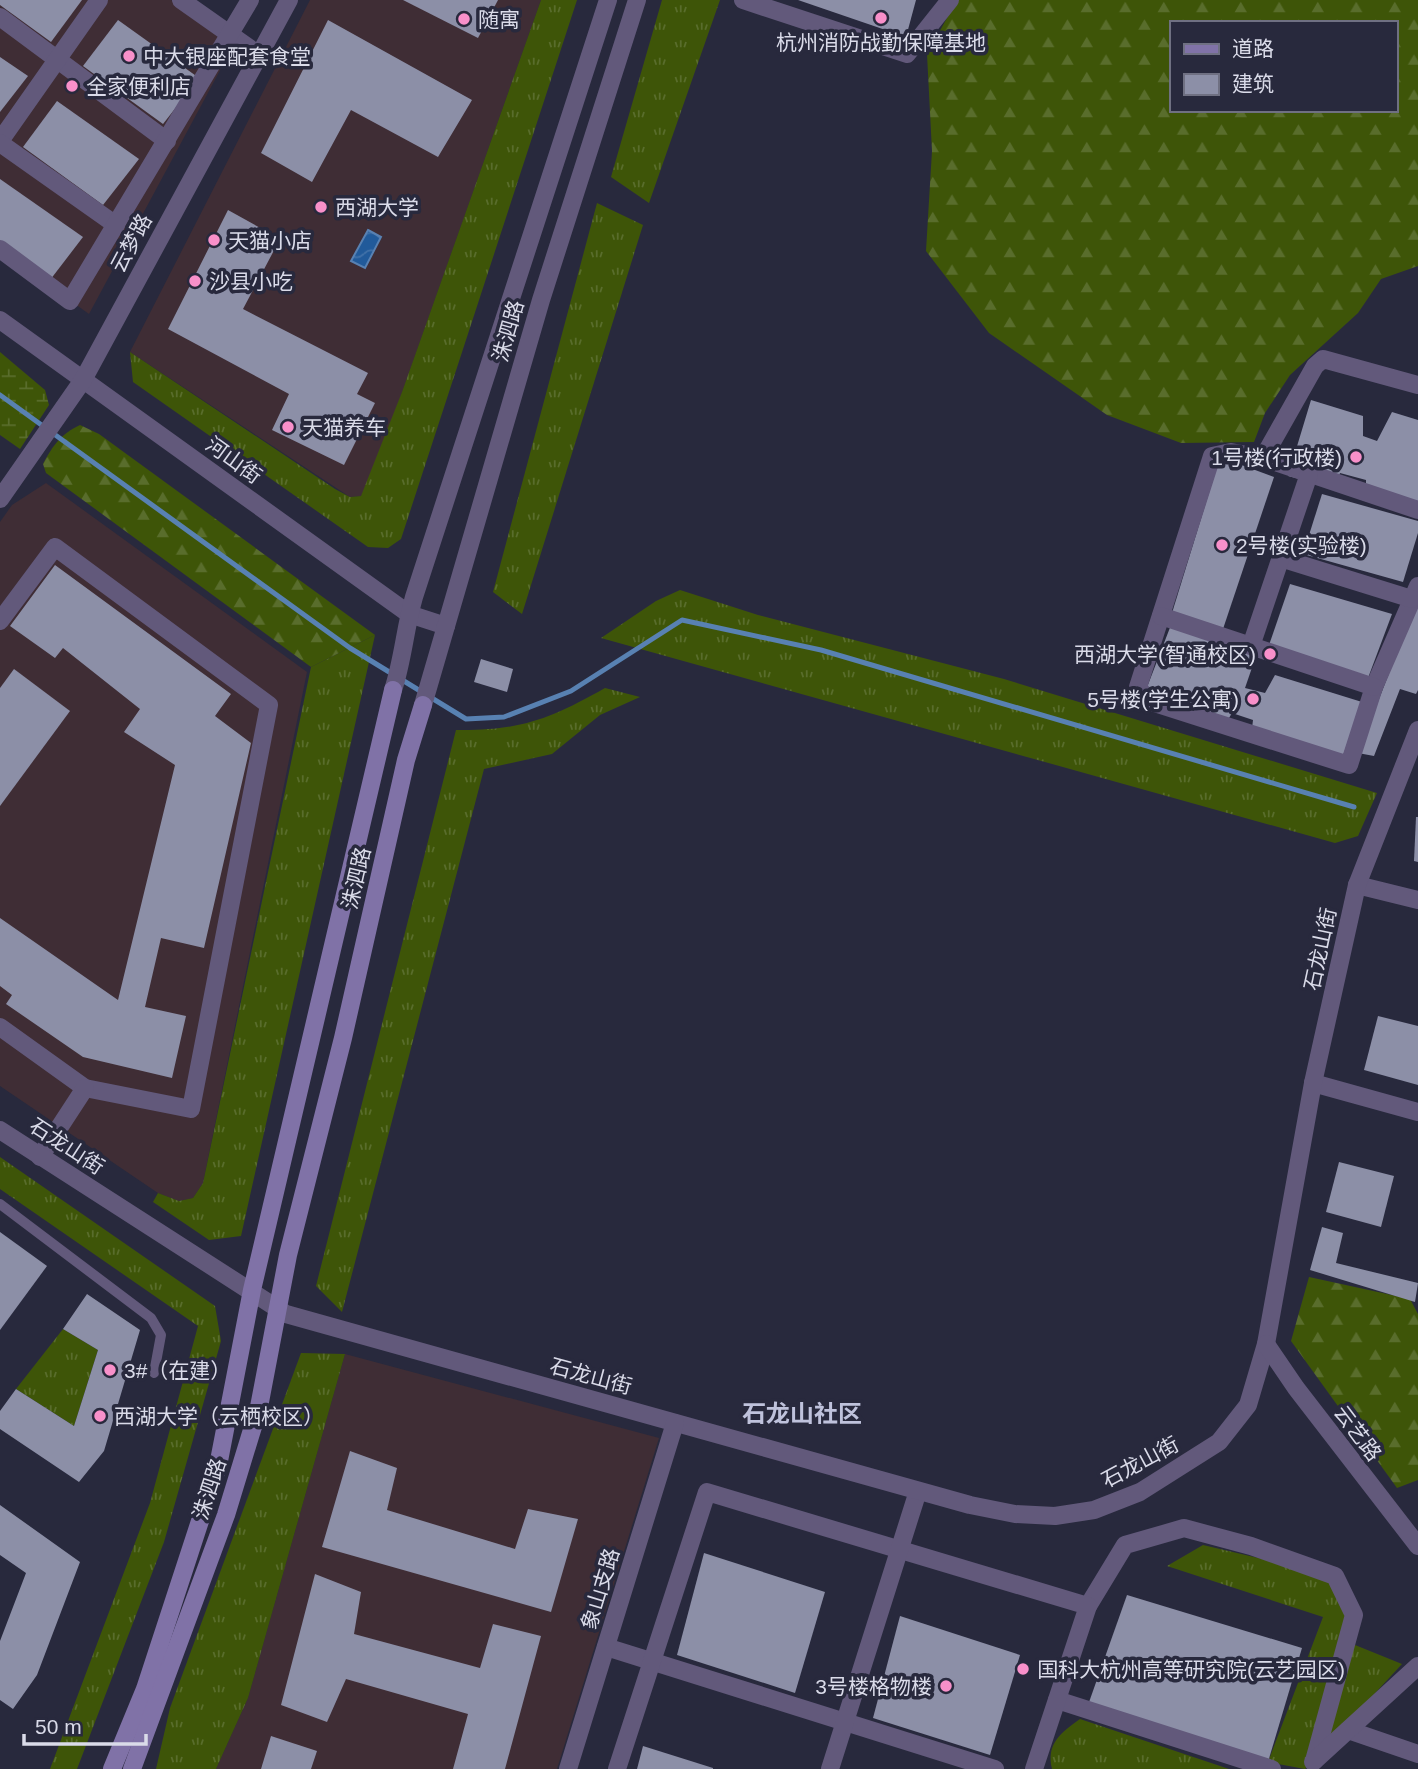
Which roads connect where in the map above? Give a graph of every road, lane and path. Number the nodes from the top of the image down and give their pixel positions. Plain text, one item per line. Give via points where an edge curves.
1 (99, 0) edge
2 (181, 0) edge
3 (250, 0) edge
4 (289, 0) edge
5 (608, 0) edge
6 (637, 0) edge
7 (743, 0) edge
8 (950, 0) edge
9 (0, 17) edge
10 (231, 35) junction
11 (259, 55) junction
12 (57, 59) junction
13 (167, 141) junction
14 (0, 142) edge
15 (116, 225) junction
16 (0, 249) edge
17 (0, 320) edge
18 (83, 380) junction
19 (1418, 385) edge
20 (1262, 458) junction
21 (1309, 474) junction
22 (0, 499) edge
23 (1418, 510) edge
24 (1280, 558) junction
25 (1416, 590) edge
26 (409, 614) junction
27 (1161, 616) junction
28 (0, 621) edge
29 (446, 625) junction
30 (1251, 646) junction
31 (1374, 687) junction
32 (393, 691) joint
33 (423, 705) joint
34 (1418, 730) edge
35 (1357, 885) junction
36 (1418, 900) edge
37 (0, 1027) edge
38 (1313, 1083) junction
39 (85, 1087) junction
40 (1418, 1112) edge
41 (0, 1130) edge
42 (40, 1157) junction
43 (0, 1204) edge
44 (252, 1290) junction
45 (278, 1308) junction
46 (1266, 1344) junction
47 (153, 1373) dead end
48 (675, 1423) junction
49 (918, 1491) junction
50 (1418, 1546) edge
51 (899, 1550) junction
52 (1087, 1606) junction
53 (606, 1647) junction
54 (651, 1661) junction
55 (1418, 1666) edge
56 (1057, 1700) junction
57 (845, 1721) junction
58 (1348, 1730) junction
59 (1418, 1755) edge
60 (1310, 1765) edge
61 (112, 1769) edge
62 (132, 1769) edge
63 (568, 1769) edge
64 (617, 1769) edge
65 (830, 1769) edge
66 (995, 1769) edge
67 (1034, 1769) edge
68 (1272, 1769) edge

1 - 12 street
2 - 10 street
3 - 10 street
4 - 11 street, 云梦路
5 - 26 street, 洙泗路
6 - 29 street, 洙泗路 via 541,300
7 - 8 street via 907,54
9 - 12 street
10 - 11 street
10 - 13 street
11 - 18 street, 云梦路
12 - 13 street
12 - 14 street
13 - 15 street
14 - 15 street
15 - 16 street via 71,301
17 - 18 street, 河山街
18 - 22 street, 云梦路
18 - 26 street, 河山街
19 - 20 street via 1323,359
20 - 21 street
20 - 27 street via 1231,452 1212,456
21 - 23 street
21 - 24 street
24 - 25 street
24 - 30 street
25 - 31 street
26 - 29 street, 河山街
26 - 32 street, 洙泗路
27 - 30 street
27 - 31 street via 1138,687 1148,701 1349,765
28 - 39 street via 55,547 269,705 191,1109
29 - 33 street, 洙泗路
30 - 31 street
32 - 44 main road, 洙泗路
33 - 45 main road, 洙泗路 via 406,760
34 - 35 street, 石龙山街
35 - 36 street
35 - 38 street, 石龙山街
37 - 39 street
38 - 40 street
38 - 46 street, 石龙山街
39 - 42 street
41 - 42 street, 石龙山街
42 - 44 street, 石龙山街
43 - 47 lane via 151,1318 161,1335
44 - 45 street, 石龙山街
44 - 61 main road, 洙泗路 via 218,1466 145,1689
45 - 48 street, 石龙山街 via 353,1334
45 - 62 main road, 洙泗路 via 258,1407 226,1514
46 - 49 street, 石龙山街 via 1248,1405 1219,1442 1140,1492 1094,1510 1055,1516 1015,1514
46 - 50 street, 云艺路
48 - 49 street, 石龙山街
48 - 53 street, 象山支路
49 - 51 street
51 - 52 street
51 - 54 street via 707,1492
51 - 57 street
52 - 56 street
52 - 60 street via 1125,1545 1184,1528 1335,1576 1354,1615
53 - 54 street
53 - 63 street, 象山支路
54 - 57 street
54 - 64 street
55 - 58 street
56 - 67 street
56 - 68 street
57 - 65 street
57 - 66 street
58 - 59 street
58 - 60 street

